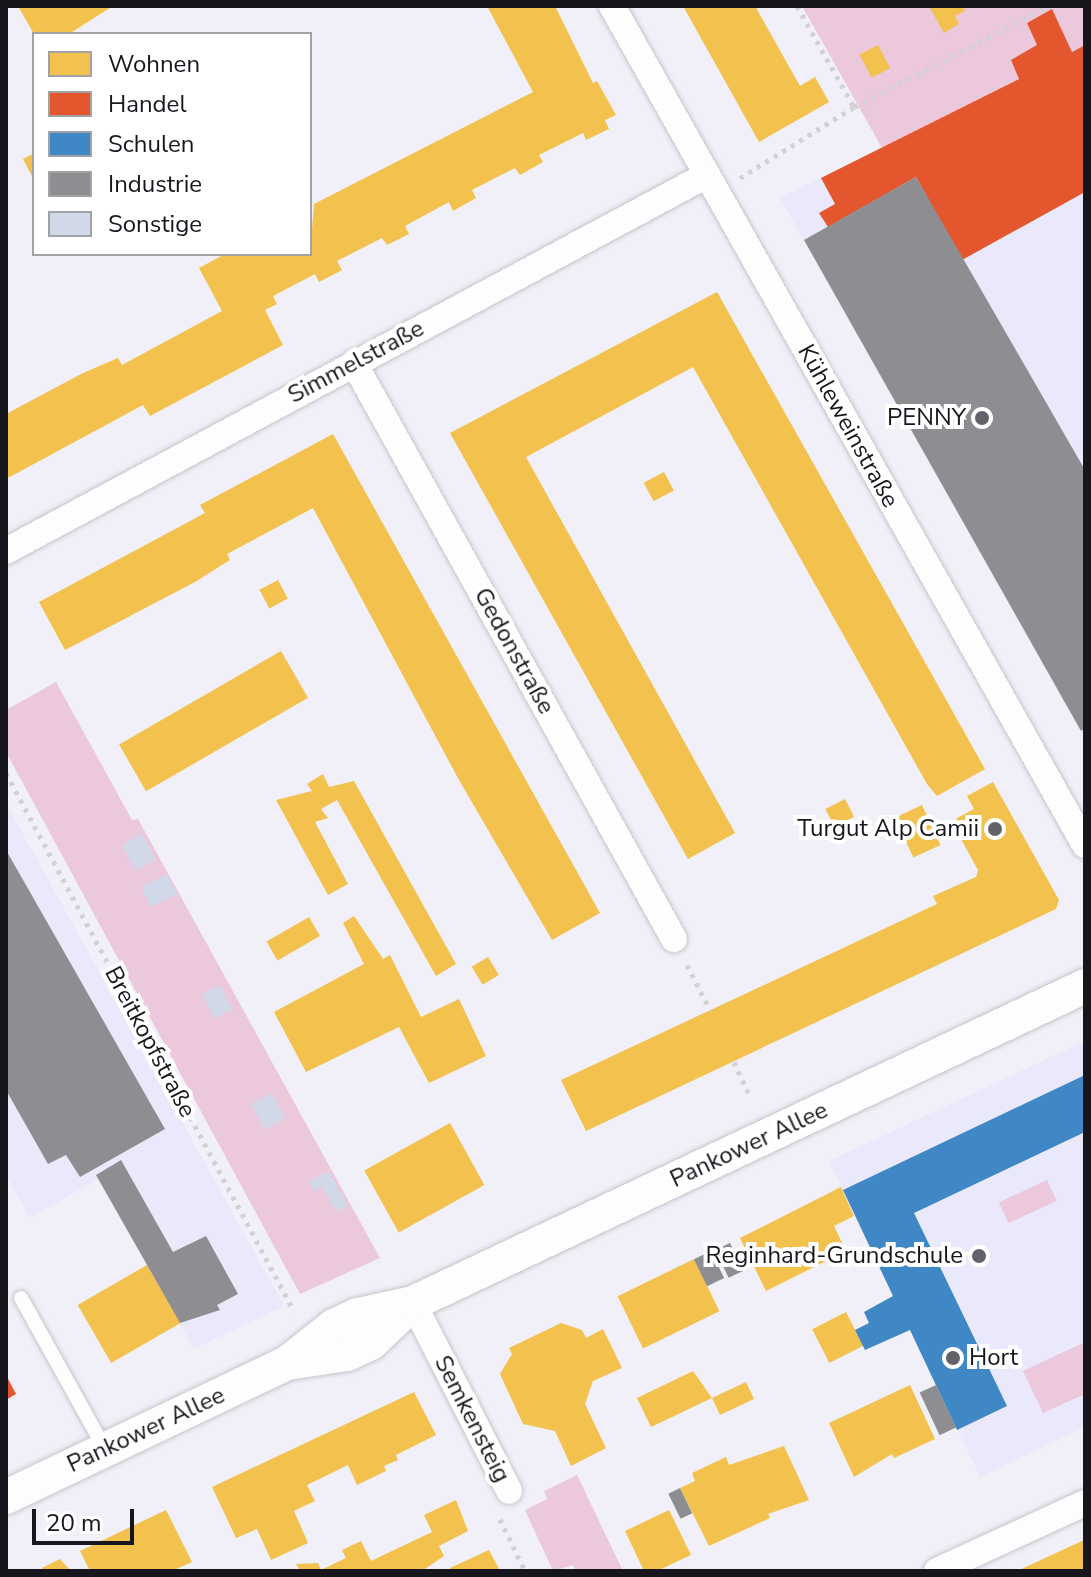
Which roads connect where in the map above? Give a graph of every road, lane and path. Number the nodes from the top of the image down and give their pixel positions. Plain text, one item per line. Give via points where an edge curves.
1 (612, 6) edge
2 (797, 6) edge
3 (1048, 6) edge
4 (854, 107) junction
5 (746, 174) dead end
6 (707, 175) junction
7 (354, 363) junction
8 (6, 551) edge
9 (6, 773) edge
10 (1085, 845) edge
11 (674, 939) joint
12 (1085, 986) edge
13 (710, 1010) dead end
14 (734, 1062) dead end
15 (750, 1097) dead end
16 (21, 1298) dead end
17 (413, 1303) junction
18 (294, 1311) dead end
19 (105, 1450) junction
20 (509, 1491) joint
21 (6, 1497) edge
22 (1085, 1503) edge
23 (525, 1571) edge
24 (937, 1571) edge

1 - 6 street, Kühleweinstraße
2 - 4 path
3 - 4 path
4 - 5 path
6 - 7 street, Simmelstraße
6 - 10 street, Kühleweinstraße
7 - 8 street, Simmelstraße
7 - 11 street, Gedonstraße
9 - 18 path, Breitkopfstraße
11 - 13 path
12 - 17 street, Pankower Allee
14 - 15 path
16 - 19 lane
17 - 19 street, Pankower Allee via 358,1315 287,1363
17 - 20 street, Semkensteig
19 - 21 street, Pankower Allee
20 - 23 path, Semkensteig via 491,1500
22 - 24 street

